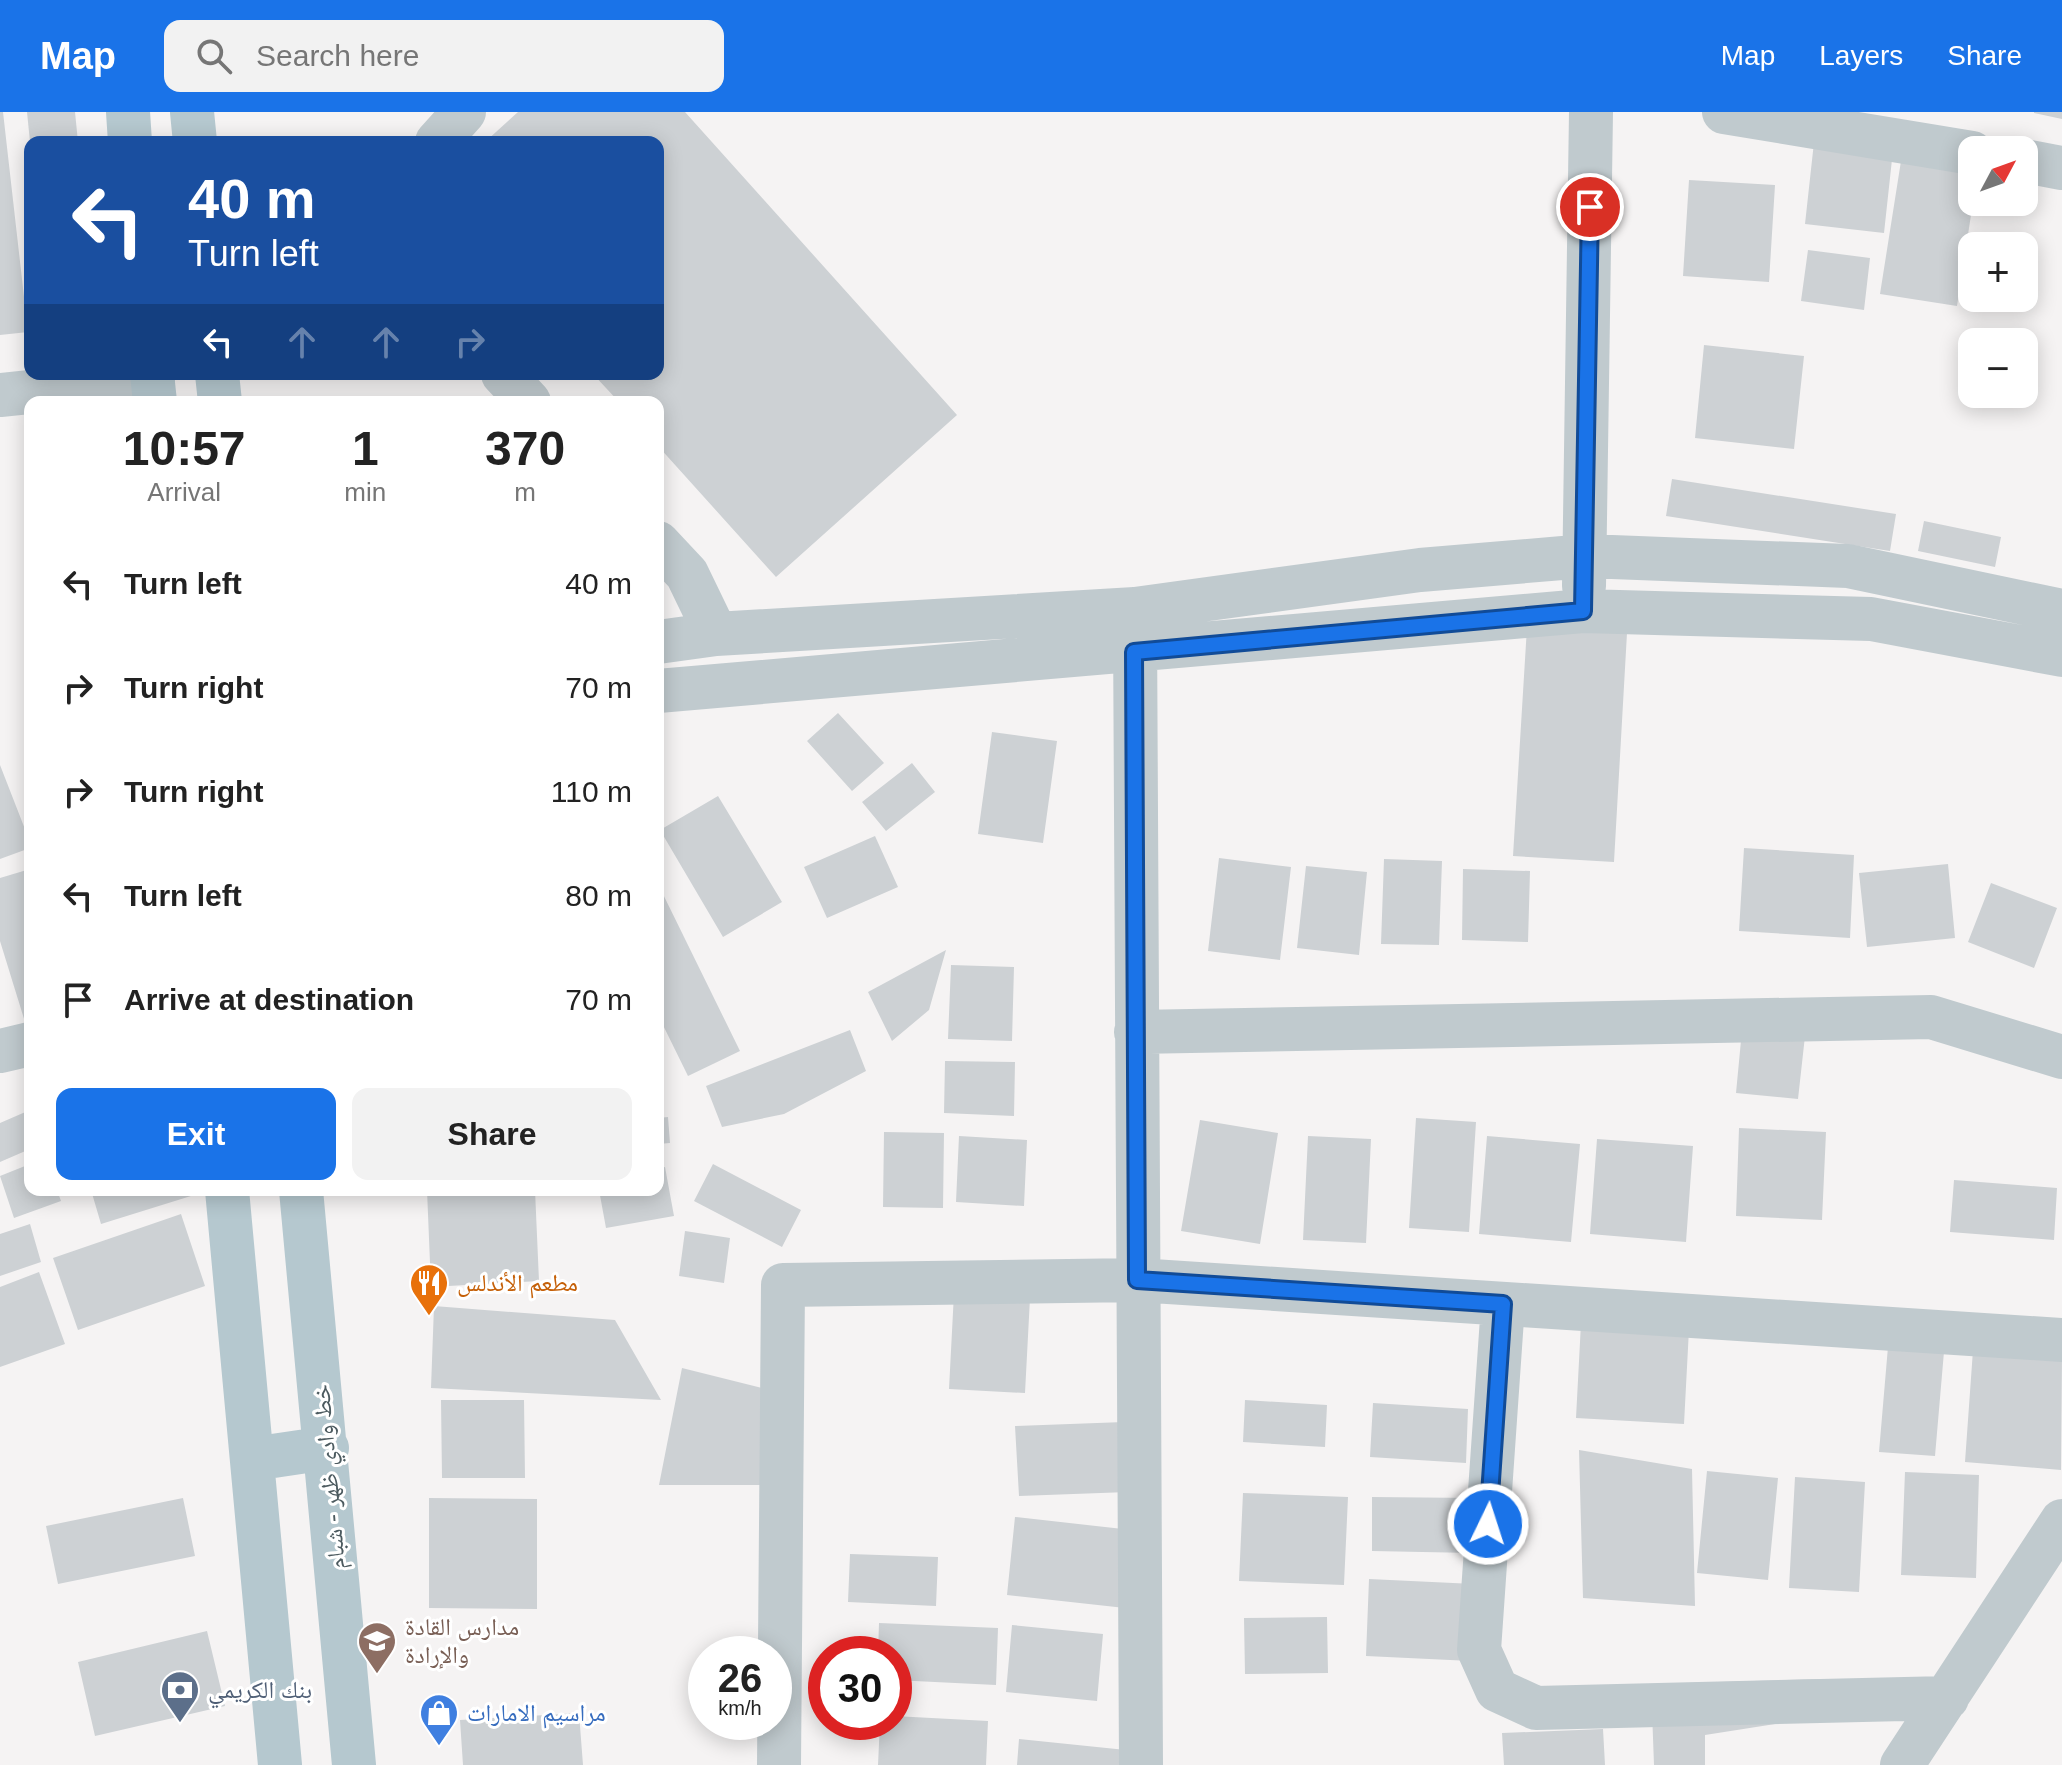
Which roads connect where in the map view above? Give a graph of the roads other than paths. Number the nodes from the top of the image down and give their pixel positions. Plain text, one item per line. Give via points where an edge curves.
1 (128, 112) edge
2 (192, 112) edge
3 (464, 112) edge
4 (1591, 112) edge
5 (1724, 112) edge
6 (130, 136) edge
7 (194, 136) edge
8 (442, 136) edge
9 (1958, 151) edge
10 (2038, 164) edge
11 (2062, 168) edge
12 (509, 380) edge
13 (153, 385) edge
14 (0, 395) edge
15 (523, 396) edge
16 (664, 549) edge
17 (1586, 556) junction
18 (1135, 609) junction
19 (1583, 611) junction
20 (2062, 611) edge
21 (716, 634) junction
22 (664, 641) edge
23 (1134, 652) junction
24 (2062, 655) edge
25 (664, 691) edge
26 (1136, 1032) junction
27 (24, 1045) edge
28 (0, 1051) edge
29 (2062, 1057) edge
30 (228, 1196) edge
31 (302, 1196) edge
32 (1137, 1280) junction
33 (1503, 1304) junction
34 (2062, 1340) edge
35 (327, 1448) junction
36 (253, 1459) junction
37 (2062, 1521) edge
38 (1947, 1698) junction
39 (280, 1765) edge
40 (354, 1765) edge
41 (779, 1765) edge
42 (1141, 1765) edge
43 (1902, 1765) edge

1 - 6 main road
2 - 7 main road
3 - 8 street
4 - 17 street
5 - 9 street
10 - 11 street
12 - 15 street
13 - 14 street
16 - 21 street via 687,574
17 - 18 street via 1420,570
17 - 19 street
17 - 20 street via 1848,566
18 - 21 street
18 - 23 street
19 - 23 street
19 - 24 street via 1871,619
21 - 22 street
23 - 25 street
23 - 26 street
26 - 29 street via 1931,1017
26 - 32 street
27 - 28 street
30 - 36 main road
31 - 35 main road, خط وادي ظهر - شبام
32 - 33 street
32 - 41 street via 783,1285
32 - 42 street
33 - 34 street
33 - 38 street via 1479,1650 1497,1690 1536,1708
35 - 36 main road
35 - 40 main road, خط وادي ظهر - شبام
36 - 39 main road
37 - 38 street
38 - 43 street

